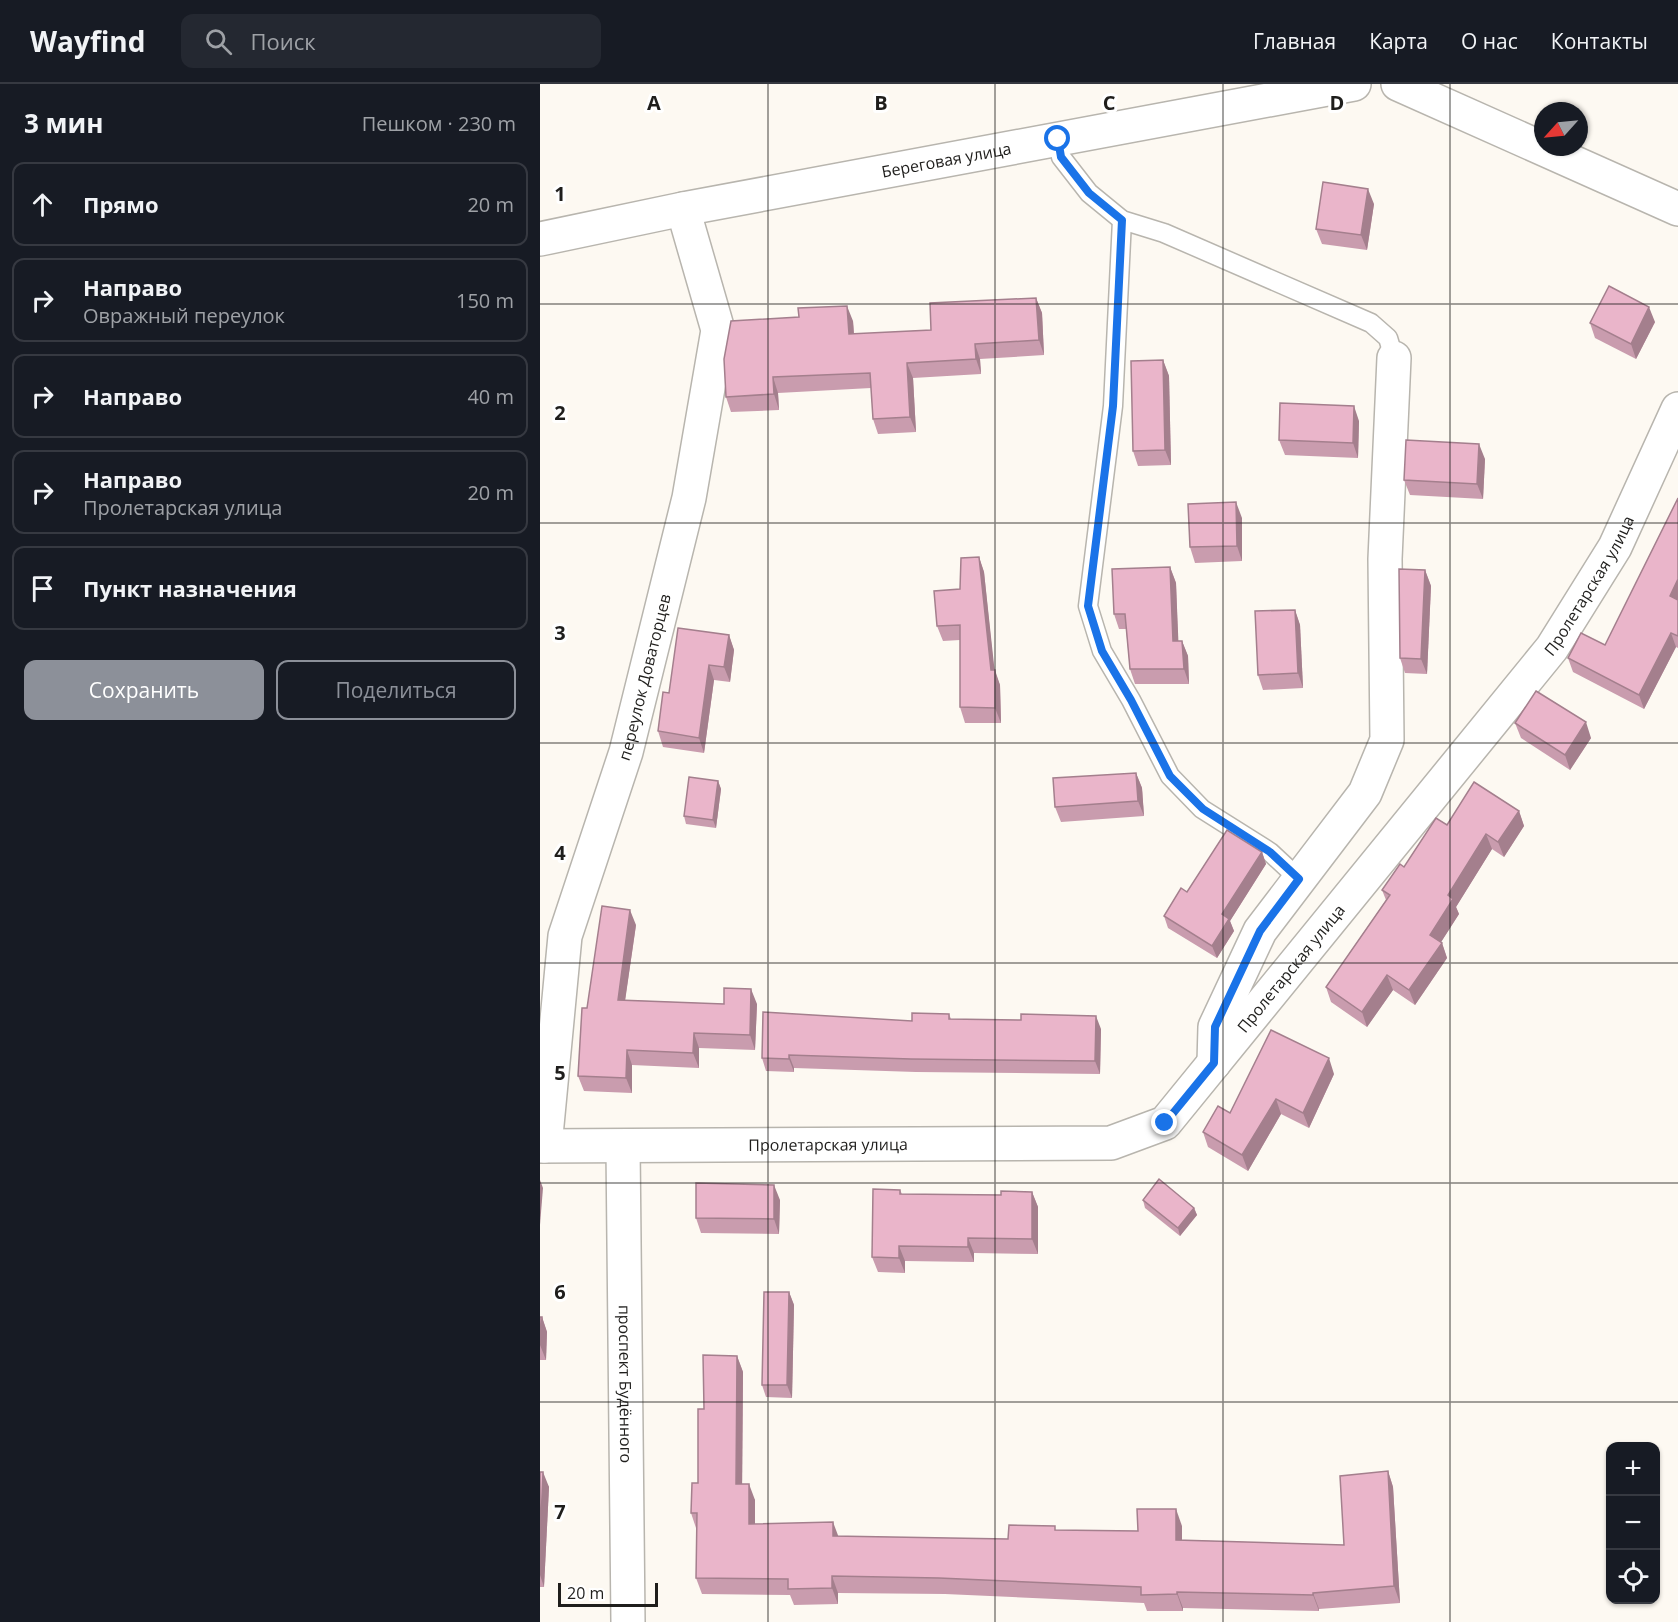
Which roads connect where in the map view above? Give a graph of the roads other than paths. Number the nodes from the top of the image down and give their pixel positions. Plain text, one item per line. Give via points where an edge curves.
1 (1354, 84) edge
2 (1398, 84) edge
3 (1058, 139) junction
4 (1678, 208) edge
5 (683, 209) junction
6 (1122, 220) junction
7 (540, 239) edge
8 (1394, 358) joint
9 (1678, 409) edge
10 (1299, 879) junction
11 (1214, 1063) junction
12 (542, 1146) edge
13 (623, 1147) junction
14 (628, 1622) edge

1 - 3 street, Береговая улица
2 - 4 street
3 - 5 street, Береговая улица
3 - 6 lane via 1061,157 1089,193
5 - 7 street, Береговая улица
5 - 12 street, переулок Доваторцев via 718,330 689,498 629,740 565,936
6 - 8 lane via 1164,233 1371,323 1388,338
6 - 10 lane via 1113,406 1088,606 1102,651 1170,776 1203,809 1270,852
8 - 10 street via 1385,559 1387,740 1365,793
9 - 11 street, Пролетарская улица via 1615,547 1552,648
10 - 11 street via 1260,931 1215,1027
11 - 13 street, Пролетарская улица via 1165,1123 1110,1143
12 - 13 street, Пролетарская улица
13 - 14 street, проспект Будённого

